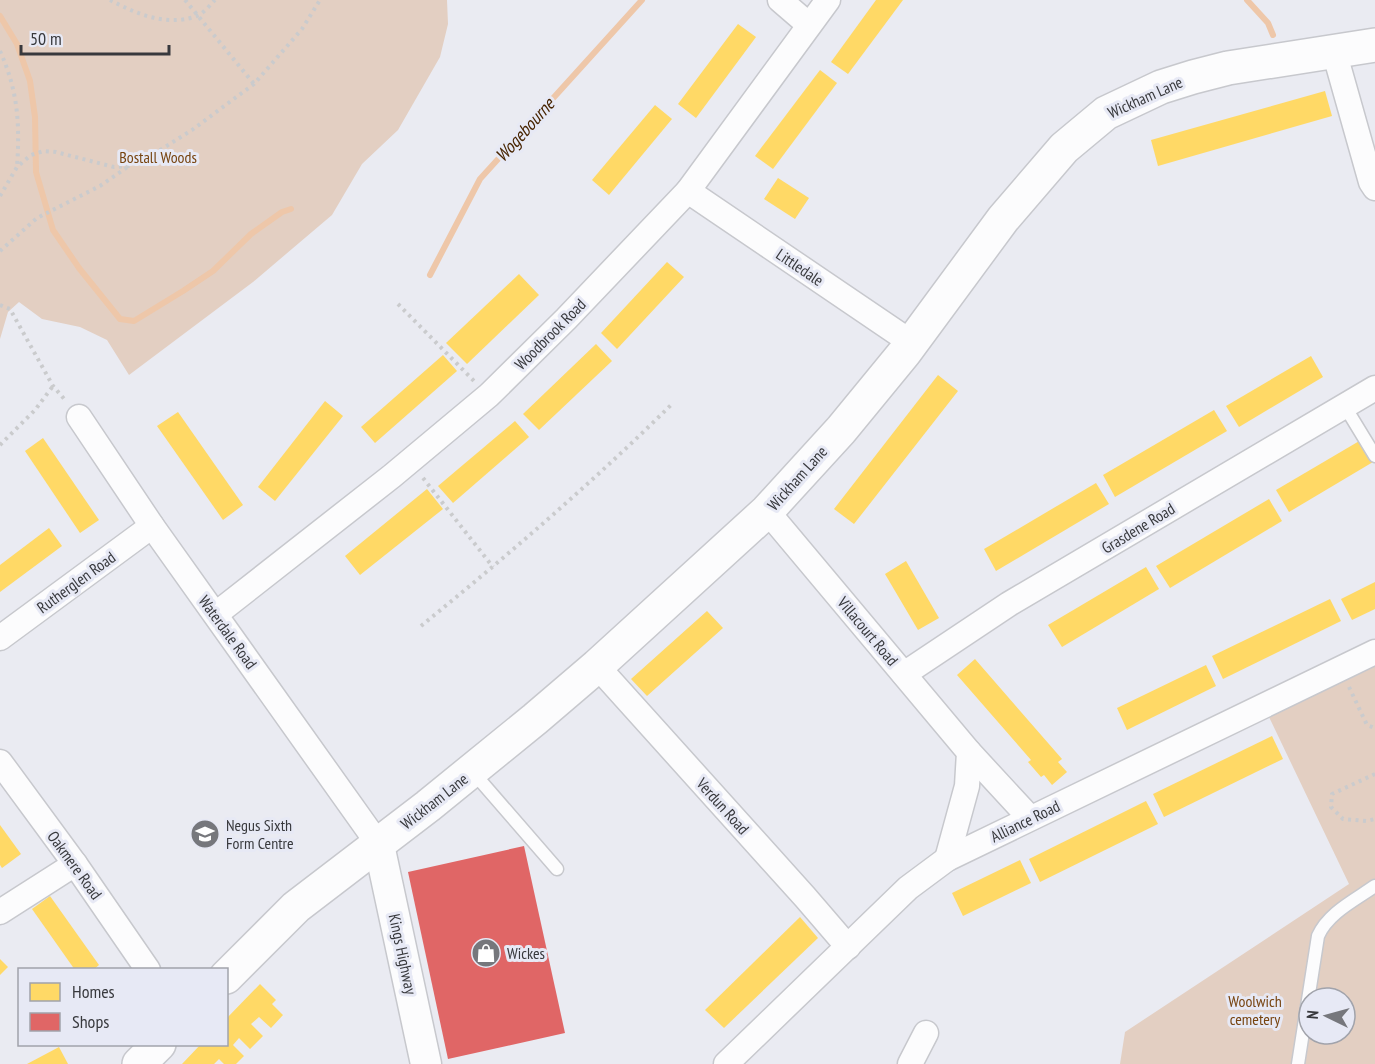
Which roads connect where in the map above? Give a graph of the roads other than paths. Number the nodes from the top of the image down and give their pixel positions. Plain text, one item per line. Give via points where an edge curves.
1 (780, 0) edge
2 (828, 0) edge
3 (809, 25) junction
4 (1375, 45) edge
5 (1334, 51) junction
6 (1375, 188) edge
7 (688, 191) junction
8 (912, 343) junction
9 (1375, 388) edge
10 (1344, 405) junction
11 (79, 417) road end
12 (1375, 456) edge
13 (767, 511) junction
14 (152, 526) junction
15 (216, 614) junction
16 (0, 638) edge
17 (1375, 652) edge
18 (597, 666) junction
19 (904, 674) junction
20 (969, 752) junction
21 (0, 762) edge
22 (472, 771) junction
23 (1030, 818) junction
24 (379, 845) junction
25 (947, 859) junction
26 (75, 864) junction
27 (558, 869) dead end
28 (1375, 886) edge
29 (0, 912) edge
30 (848, 947) junction
31 (147, 968) edge
32 (228, 975) edge
33 (926, 1034) dead end
34 (157, 1046) edge
35 (139, 1064) edge
36 (426, 1064) edge
37 (726, 1064) edge
38 (910, 1064) edge
39 (1298, 1064) edge

1 - 3 street
2 - 3 street, Woodbrook Road
3 - 7 street, Woodbrook Road
4 - 5 main road, Wickham Lane
5 - 6 street
5 - 8 main road, Wickham Lane via 1193,76 1106,113 1064,148 1003,219
7 - 8 street, Littledale
7 - 15 street, Woodbrook Road via 489,395
8 - 13 main road, Wickham Lane via 841,430
9 - 10 street, Grasdene Road
10 - 12 lane
10 - 19 street, Grasdene Road via 1009,604
11 - 14 street, Waterdale Road
13 - 18 main road, Wickham Lane
13 - 19 street, Villacourt Road
14 - 15 street, Waterdale Road
14 - 16 street, Rutherglen Road
15 - 24 street, Waterdale Road
17 - 23 street, Alliance Road
18 - 22 main road, Wickham Lane
18 - 30 street, Verdun Road
19 - 20 street, Villacourt Road
20 - 23 street, Villacourt Road
20 - 25 street via 967,786
21 - 26 street, Oakmere Road
22 - 24 main road, Wickham Lane
22 - 27 lane
23 - 25 street, Alliance Road
24 - 32 main road, Wickham Lane via 296,907
24 - 36 street, Kings Highway
25 - 30 street, Alliance Road via 908,888
26 - 29 street
26 - 31 street, Oakmere Road
28 - 39 lane via 1323,925 1318,936
30 - 37 street, Alliance Road
33 - 38 street
34 - 35 main road

